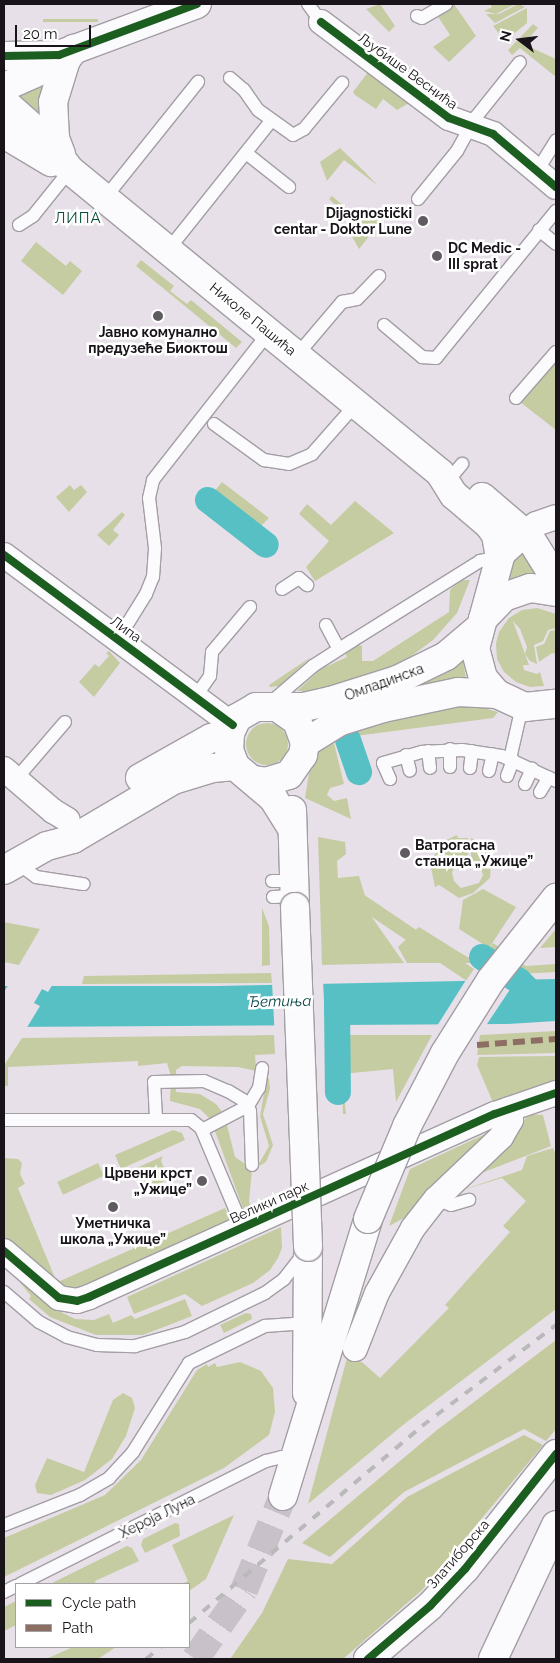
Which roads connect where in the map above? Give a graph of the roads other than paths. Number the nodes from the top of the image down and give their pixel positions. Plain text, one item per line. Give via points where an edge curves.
1 (197, 4) edge
2 (446, 4) edge
3 (315, 13) edge
4 (417, 16) dead end
5 (66, 52) junction
6 (4, 56) edge
7 (520, 62) dead end
8 (230, 78) dead end
9 (198, 82) dead end
10 (342, 83) dead end
11 (4, 87) edge
12 (4, 102) edge
13 (271, 121) junction
14 (472, 125) junction
15 (4, 134) edge
16 (556, 141) edge
17 (246, 153) junction
18 (68, 168) junction
19 (537, 170) junction
20 (556, 186) edge
21 (289, 187) dead end
22 (104, 198) junction
23 (418, 199) dead end
24 (556, 211) edge
25 (19, 225) dead end
26 (538, 230) junction
27 (556, 244) edge
28 (168, 250) junction
29 (379, 276) dead end
30 (384, 325) dead end
31 (262, 340) junction
32 (556, 352) edge
33 (297, 355) junction
34 (516, 398) dead end
35 (356, 404) junction
36 (214, 424) dead end
37 (451, 471) junction
38 (556, 517) edge
39 (524, 533) junction
40 (4, 555) edge
41 (500, 557) junction
42 (556, 580) edge
43 (307, 585) dead end
44 (282, 589) dead end
45 (556, 592) edge
46 (250, 606) dead end
47 (481, 623) junction
48 (326, 625) dead end
49 (123, 632) junction
50 (339, 649) junction
51 (496, 694) junction
52 (196, 696) junction
53 (556, 704) edge
54 (272, 706) junction
55 (522, 706) junction
56 (64, 722) dead end
57 (231, 729) junction
58 (450, 750) junction
59 (472, 750) junction
60 (428, 751) junction
61 (301, 754) junction
62 (493, 754) junction
63 (406, 755) junction
64 (511, 760) junction
65 (450, 767) dead end
66 (430, 768) dead end
67 (470, 768) dead end
68 (532, 768) junction
69 (410, 771) dead end
70 (489, 771) dead end
71 (245, 773) junction
72 (10, 774) edge
73 (507, 776) dead end
74 (390, 779) dead end
75 (553, 779) edge
76 (525, 784) dead end
77 (540, 792) dead end
78 (68, 820) junction
79 (290, 827) junction
80 (48, 846) junction
81 (10, 867) edge
82 (83, 884) dead end
83 (556, 898) edge
84 (262, 1068) dead end
85 (556, 1093) edge
86 (248, 1106) junction
87 (509, 1109) junction
88 (156, 1118) junction
89 (4, 1120) edge
90 (308, 1126) dead end
91 (202, 1130) junction
92 (252, 1165) dead end
93 (313, 1196) junction
94 (436, 1199) junction
95 (469, 1200) dead end
96 (243, 1228) junction
97 (308, 1247) junction
98 (4, 1251) edge
99 (4, 1292) edge
100 (307, 1323) junction
101 (355, 1349) dead end
102 (306, 1425) junction
103 (556, 1454) edge
104 (295, 1460) junction
105 (283, 1496) tunnel mouth
106 (556, 1524) edge
107 (4, 1525) edge
108 (22, 1583) edge
109 (368, 1659) edge
110 (493, 1659) edge

1 - 5 main road
2 - 4 lane via 422,18
3 - 14 street, Љубише Веснића via 449,118
5 - 6 main road
5 - 11 main road via 46,68
5 - 18 main road via 53,102 55,138
7 - 14 lane
8 - 13 lane
9 - 22 lane
10 - 13 lane via 300,134 289,134
12 - 18 main road, Николе Пашића via 48,141
13 - 17 lane
14 - 19 street, Љубише Веснића via 493,134
14 - 23 lane via 457,151
15 - 18 main road, Николе Пашића via 45,159
16 - 19 lane
17 - 21 lane
17 - 28 lane
18 - 22 main road, Николе Пашића
18 - 25 lane via 33,216
19 - 20 street, Љубише Веснића
22 - 28 main road, Николе Пашића
24 - 26 lane
26 - 27 lane
26 - 30 lane via 436,358 422,357
28 - 31 main road, Николе Пашића
29 - 33 lane via 358,299 342,301
31 - 33 main road, Николе Пашића
31 - 49 lane, Липа via 153,480 150,498 155,541 154,569 146,594
32 - 34 lane
33 - 35 main road, Николе Пашића
35 - 36 lane via 312,454 289,464 264,460
35 - 37 main road, Николе Пашића
37 - 39 main road, Николе Пашића
37 - 41 main road, Николе Пашића via 454,495 492,529
38 - 39 street via 542,521
39 - 41 street
39 - 42 main road, Николе Пашића
40 - 49 street, Липа
41 - 47 main road
41 - 50 lane via 473,565
43 - 44 lane via 299,578
45 - 47 main road, Омладинска via 530,588 512,593 496,602
46 - 52 lane via 212,652 210,676
47 - 51 main road via 476,658 483,678
47 - 54 main road, Омладинска via 446,656 397,680 304,707
48 - 50 lane
49 - 52 street, Липа
50 - 54 lane
51 - 55 main road
51 - 61 main road, Омладинска via 458,692 383,708 338,722
52 - 57 street, Липа
53 - 55 main road via 535,708
54 - 57 main road via 246,712
54 - 61 main road via 297,720
55 - 64 lane
56 - 72 lane
57 - 71 main road via 229,750
57 - 78 main road via 197,745
58 - 59 lane
58 - 60 lane
58 - 65 lane
59 - 62 lane
59 - 67 lane
60 - 63 lane
60 - 66 lane
61 - 71 main road via 278,780
61 - 79 main road
62 - 64 lane
62 - 70 lane
63 - 69 lane
63 - 74 lane via 384,763
64 - 68 lane
64 - 73 lane
68 - 75 lane
68 - 76 lane
71 - 79 main road via 273,798
71 - 80 main road via 214,768 173,780 73,839
72 - 78 street via 53,812
75 - 77 lane
78 - 80 main road
79 - 97 main road, bridge via 286,892
80 - 81 main road
81 - 82 lane via 36,877
83 - 102 main road, bridge via 491,980 444,1053 406,1126 368,1219
84 - 86 lane via 259,1088
85 - 87 street, Велики парк
86 - 88 lane via 228,1091 204,1081 154,1082
86 - 91 lane
86 - 92 lane
87 - 93 street, Велики парк
87 - 94 street via 510,1123 501,1137
88 - 89 lane
88 - 91 lane via 187,1118
90 - 93 lane
91 - 96 lane
93 - 96 street, Велики парк
94 - 95 lane via 452,1205
94 - 101 street via 392,1264
96 - 98 street, Велики парк via 77,1301 59,1298
97 - 99 lane via 287,1275 265,1293 184,1332 136,1346 97,1345 68,1337 46,1327
97 - 100 main road
100 - 102 main road
100 - 107 lane via 264,1326 189,1363 133,1452 117,1471 91,1490
102 - 104 main road
103 - 109 main road, Златиборска via 465,1569 430,1606
104 - 105 main road
104 - 108 lane, Хероја Луна via 282,1457 266,1461
106 - 110 main road

